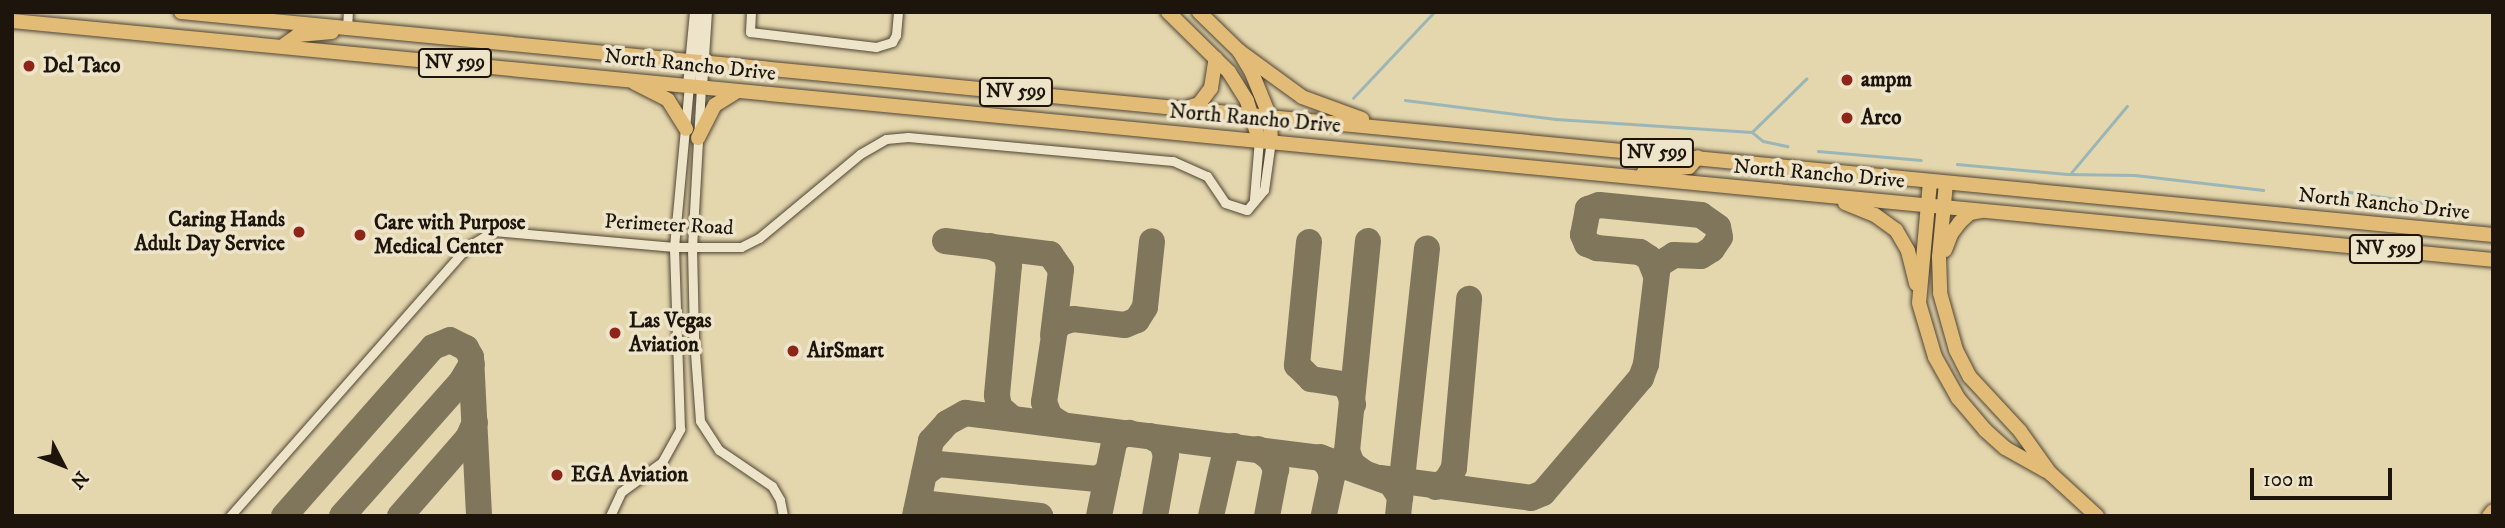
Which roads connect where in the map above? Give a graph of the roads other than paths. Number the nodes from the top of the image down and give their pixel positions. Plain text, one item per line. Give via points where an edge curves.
1 (181, 12) edge
2 (348, 12) edge
3 (696, 12) edge
4 (706, 12) edge
5 (751, 12) edge
6 (898, 12) edge
7 (1168, 12) edge
8 (1199, 12) edge
9 (12, 21) edge
10 (347, 29) junction
11 (283, 46) junction
12 (1239, 51) junction
13 (1216, 58) junction
14 (697, 60) junction
15 (627, 80) junction
16 (695, 86) junction
17 (737, 91) junction
18 (1186, 108) junction
19 (1253, 115) junction
20 (1270, 117) junction
21 (1383, 127) junction
22 (686, 129) junction
23 (698, 138) junction
24 (1265, 141) junction
25 (1698, 157) junction
26 (1622, 175) junction
27 (1930, 182) junction
28 (1946, 183) junction
29 (1817, 196) junction
30 (1928, 205) junction
31 (1943, 206) junction
32 (1989, 209) junction
33 (2281, 215) junction
34 (2493, 235) edge
35 (2279, 237) junction
36 (674, 247) junction
37 (692, 248) junction
38 (1939, 257) junction
39 (2493, 260) edge
40 (1919, 303) junction
41 (2050, 473) junction
42 (2493, 511) edge
43 (230, 516) edge
44 (610, 516) edge
45 (783, 516) edge
46 (2097, 516) edge
47 (2489, 516) edge

1 - 10 main road, North Rancho Drive / NV 599
2 - 10 street
3 - 14 street
4 - 14 street
5 - 6 street via 750,32 877,47 896,35
7 - 13 main road
8 - 12 main road
9 - 11 main road, North Rancho Drive / NV 599
10 - 11 main road via 320,36 298,35
10 - 14 main road, North Rancho Drive / NV 599
11 - 15 main road, North Rancho Drive / NV 599
12 - 20 main road
12 - 21 main road via 1302,97
13 - 18 main road via 1211,88 1199,104
13 - 19 main road via 1236,82
14 - 16 street
14 - 18 main road, North Rancho Drive / NV 599
15 - 16 main road, North Rancho Drive / NV 599
15 - 22 main road via 668,100
16 - 17 main road, North Rancho Drive / NV 599
16 - 22 street
16 - 23 street
17 - 23 main road via 715,105
17 - 24 main road, North Rancho Drive / NV 599
18 - 19 main road, North Rancho Drive / NV 599
19 - 20 main road, North Rancho Drive / NV 599
19 - 24 main road
20 - 21 main road, North Rancho Drive / NV 599
20 - 24 main road
21 - 25 main road, North Rancho Drive / NV 599
22 - 36 street
23 - 37 street
24 - 26 main road, North Rancho Drive / NV 599
24 - 37 street, Perimeter Road via 1264,190 1247,210 1225,203 1207,176 1173,160 908,137 886,139 860,154 759,238 741,247
25 - 26 main road via 1685,169
25 - 27 main road, North Rancho Drive / NV 599
26 - 29 main road, North Rancho Drive / NV 599
27 - 28 main road, North Rancho Drive / NV 599
27 - 30 main road
28 - 31 main road
28 - 33 main road, North Rancho Drive / NV 599
29 - 30 main road, North Rancho Drive / NV 599
29 - 40 main road via 1863,210 1896,230 1908,251
30 - 31 main road, North Rancho Drive / NV 599
30 - 40 main road
31 - 32 main road, North Rancho Drive / NV 599
31 - 38 main road
32 - 35 main road, North Rancho Drive / NV 599
32 - 38 main road via 1966,217
33 - 34 main road, North Rancho Drive / NV 599
33 - 35 main road
35 - 39 main road, North Rancho Drive / NV 599
36 - 37 street, Perimeter Road
36 - 43 street, Perimeter Road via 516,231 494,231 476,241
36 - 44 street via 680,429 662,462 621,492
37 - 45 street via 700,421 719,450 772,486
38 - 41 main road via 1940,293 1957,352 1970,377 2020,431
40 - 41 main road via 1941,370 1968,411 2004,448
41 - 46 main road
42 - 47 main road

